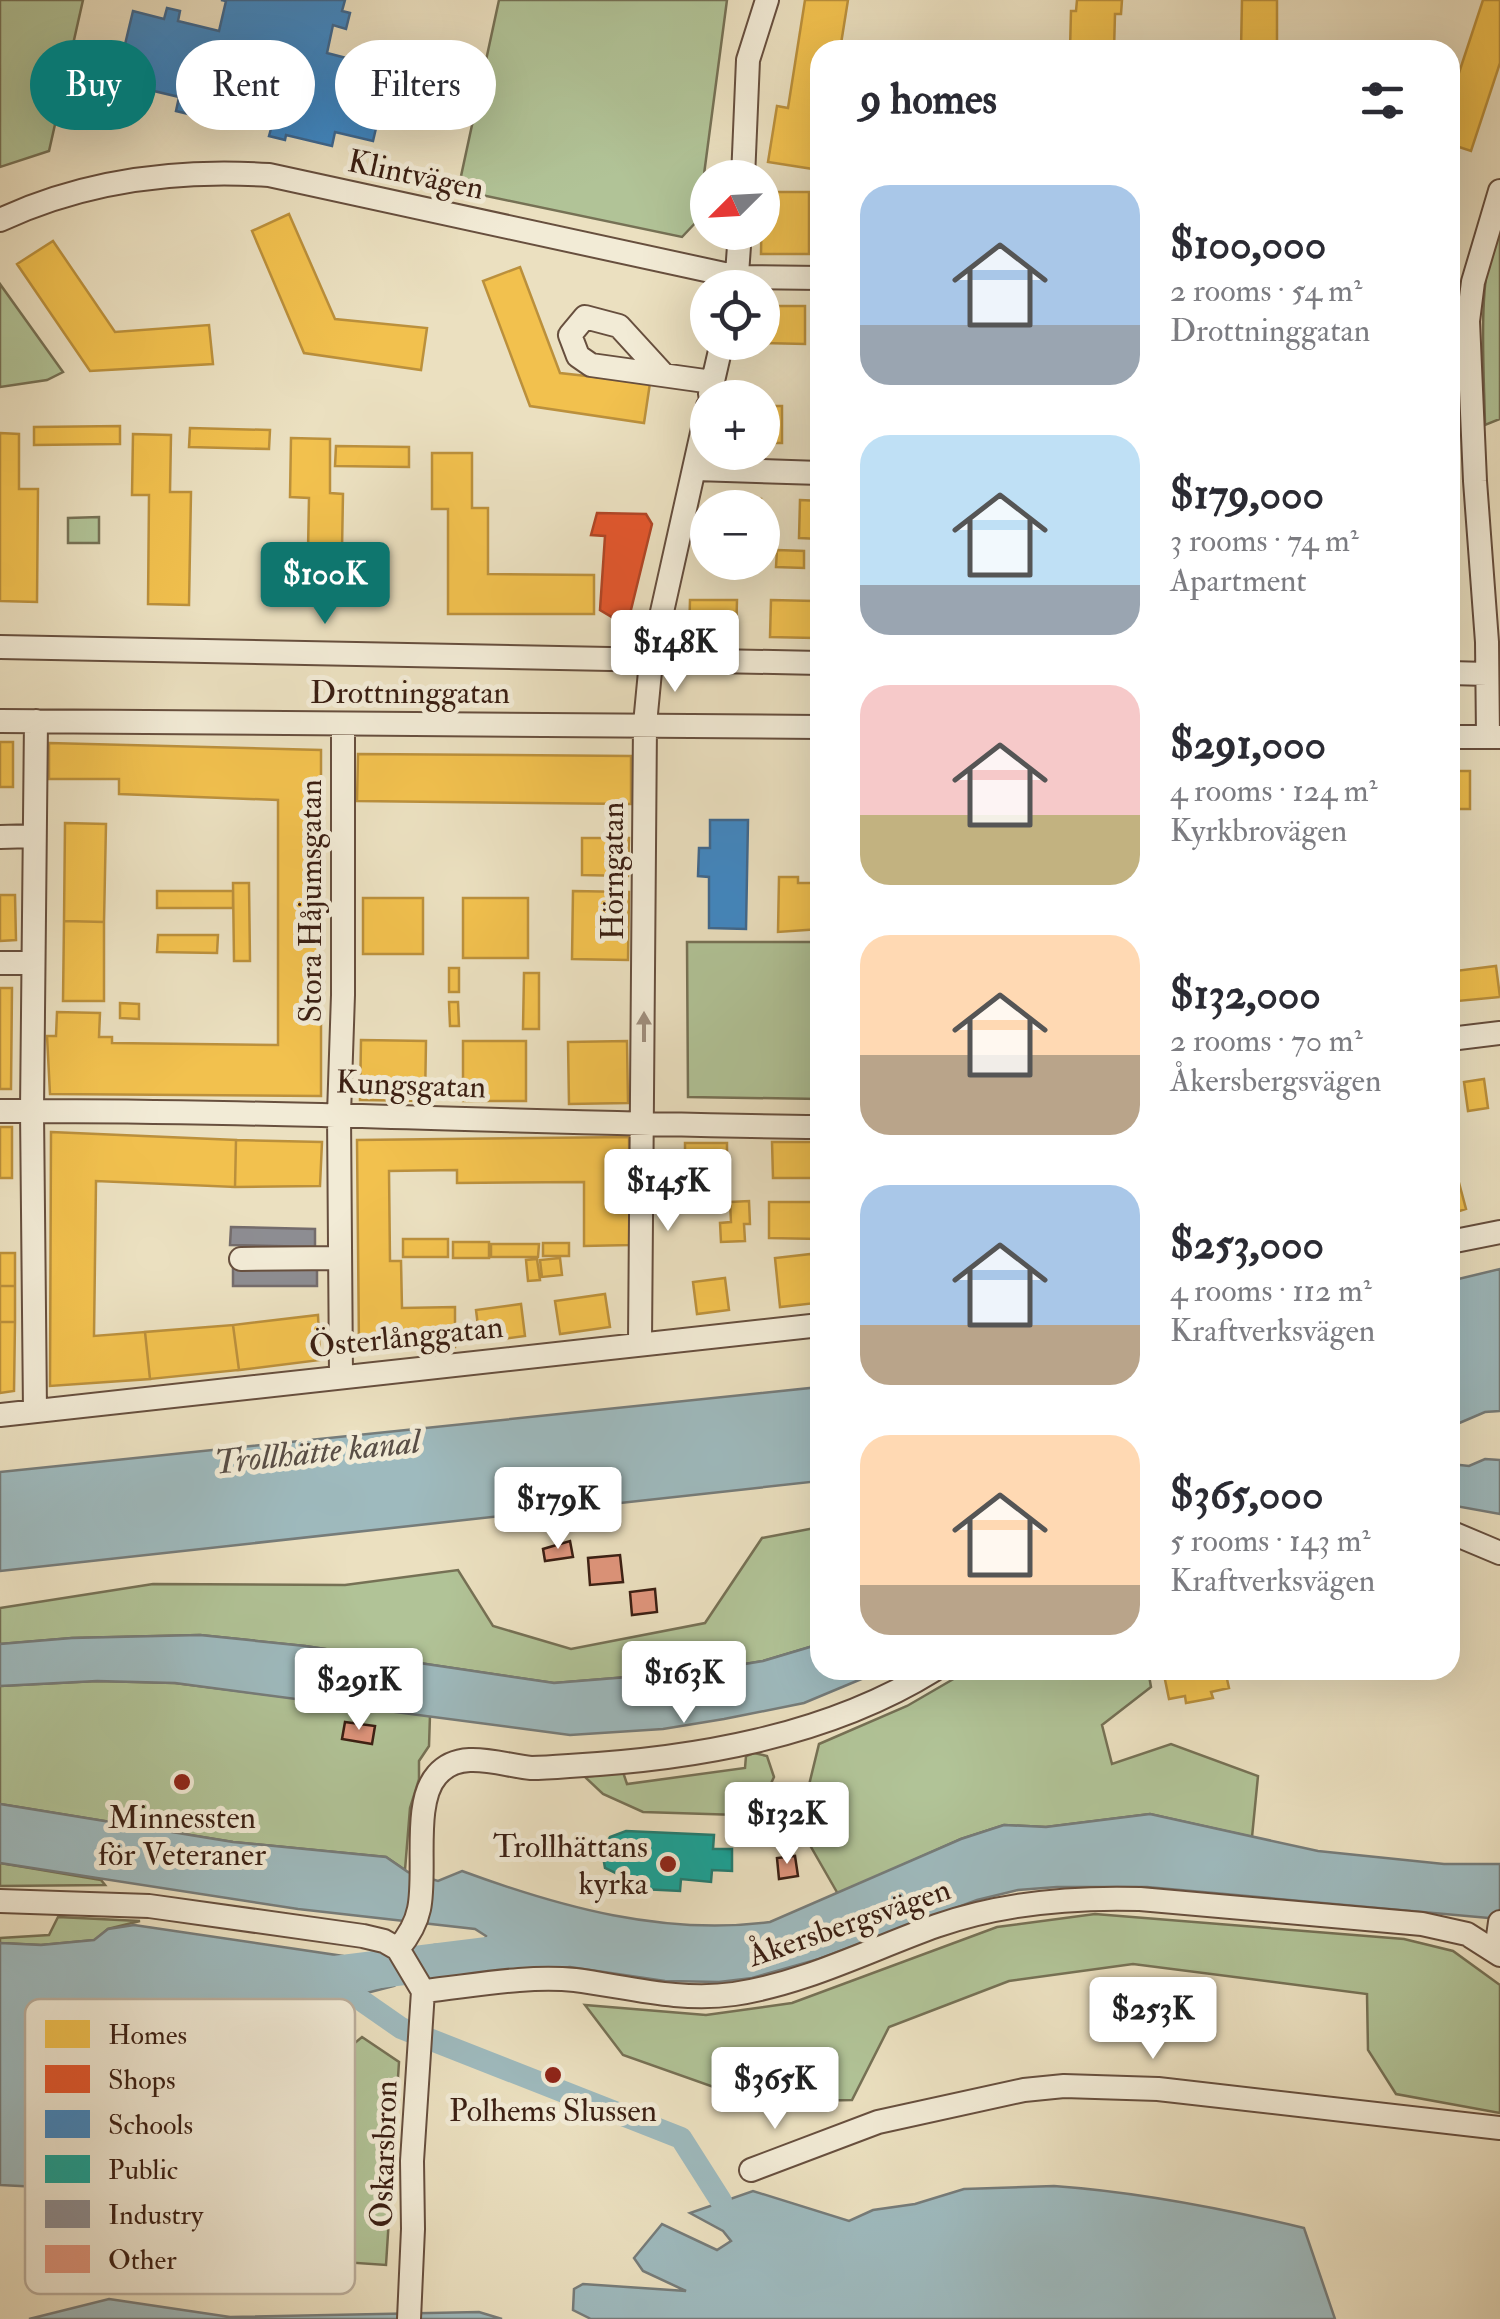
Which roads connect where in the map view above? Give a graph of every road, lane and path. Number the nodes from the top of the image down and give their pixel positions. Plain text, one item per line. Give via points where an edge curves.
1 (767, 0) edge
2 (743, 160) edge
3 (1500, 191) edge
4 (0, 220) edge
5 (690, 271) edge
6 (810, 278) edge
7 (780, 280) edge
8 (1461, 282) edge
9 (662, 373) dead end
10 (690, 383) edge
11 (696, 470) joint
12 (810, 472) edge
13 (1460, 481) edge
14 (1475, 481) junction
15 (0, 648) edge
16 (651, 661) junction
17 (810, 663) edge
18 (1460, 674) edge
19 (1488, 674) junction
20 (0, 721) edge
21 (36, 722) junction
22 (646, 724) junction
23 (343, 726) junction
24 (810, 727) edge
25 (1460, 737) edge
26 (1494, 737) edge
27 (34, 836) junction
28 (0, 837) edge
29 (0, 963) edge
30 (33, 963) junction
31 (1500, 1034) edge
32 (1460, 1038) edge
33 (0, 1111) edge
34 (32, 1111) junction
35 (339, 1114) junction
36 (644, 1125) junction
37 (810, 1127) edge
38 (1500, 1232) edge
39 (1460, 1240) edge
40 (340, 1258) junction
41 (241, 1259) dead end
42 (810, 1326) edge
43 (640, 1342) junction
44 (341, 1376) junction
45 (35, 1411) junction
46 (0, 1414) edge
47 (1460, 1536) edge
48 (1500, 1553) edge
49 (918, 1680) edge
50 (0, 1901) edge
51 (1500, 1922) edge
52 (403, 1950) junction
53 (1498, 1953) edge
54 (422, 1995) junction
55 (1500, 2128) edge
56 (751, 2170) dead end
57 (408, 2319) edge

1 - 2 street via 748,60
3 - 8 street
4 - 5 street, Klintvägen via 101,185 222,172 270,176
6 - 7 street, Klintvägen
8 - 14 street
9 - 10 street
11 - 12 street
11 - 16 street, Hörngatan
13 - 14 street
14 - 19 street
15 - 16 street, Drottninggatan
16 - 17 street, Drottninggatan
16 - 22 street, Hörngatan
18 - 19 street
19 - 26 street
20 - 21 street, Drottninggatan
21 - 23 street, Drottninggatan
21 - 27 street
22 - 23 street, Drottninggatan
22 - 24 street, Drottninggatan
36 -> 22 street, Hörngatan
23 - 35 street, Stora Håjumsgatan
25 - 26 street
27 - 28 street
27 - 30 street
29 - 30 street
30 - 34 street
31 - 32 street
33 - 34 street, Kungsgatan
34 - 35 street, Kungsgatan
34 - 45 street
35 - 36 street, Kungsgatan
35 - 40 street, Stora Håjumsgatan
36 - 37 street, Kungsgatan
36 - 43 street, Hörngatan
38 - 39 street
40 - 41 street
40 - 44 street, Stora Håjumsgatan
42 - 43 street, Österlånggatan
43 - 44 street, Österlånggatan
44 - 45 street, Österlånggatan
45 - 46 street, Österlånggatan
47 - 48 street
49 - 52 street via 757,1742 567,1766 478,1760 445,1766 425,1797 419,1910
50 - 52 street via 149,1906 362,1936
51 - 53 street
52 - 54 street
53 - 54 street, Åkersbergsvägen via 1467,1934 1422,1924 1096,1898 985,1911 804,1978 728,1995 688,1997 573,1980
54 - 57 street, Oskarsbron
55 - 56 street via 1158,2089 1064,2086 878,2122

